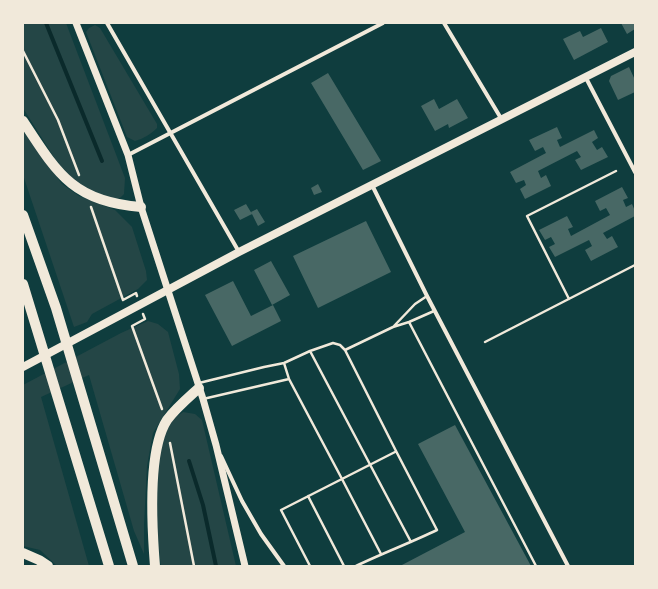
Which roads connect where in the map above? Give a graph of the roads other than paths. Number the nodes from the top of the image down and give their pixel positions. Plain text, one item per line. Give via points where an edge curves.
1 (76, 23) edge
2 (107, 23) edge
3 (383, 23) edge
4 (444, 23) edge
5 (635, 52) edge
6 (586, 78) junction
7 (23, 120) edge
8 (502, 120) junction
9 (171, 133) junction
10 (128, 154) junction
11 (616, 171) dead end
12 (635, 172) edge
13 (372, 185) junction
14 (141, 207) junction
15 (23, 215) edge
16 (240, 252) junction
17 (635, 265) edge
18 (23, 284) edge
19 (167, 291) junction
20 (427, 296) junction
21 (569, 299) junction
22 (434, 311) junction
23 (409, 322) junction
24 (393, 327) junction
25 (485, 342) dead end
26 (345, 350) junction
27 (310, 351) junction
28 (284, 363) junction
29 (23, 367) edge
30 (289, 379) junction
31 (199, 385) junction
32 (203, 399) junction
33 (216, 445) junction
34 (396, 452) junction
35 (370, 464) junction
36 (342, 479) junction
37 (308, 496) junction
38 (411, 542) junction
39 (23, 553) edge
40 (380, 554) junction
41 (48, 566) edge
42 (109, 566) edge
43 (133, 566) edge
44 (156, 566) edge
45 (245, 566) edge
46 (284, 566) edge
47 (310, 566) edge
48 (344, 566) edge
49 (356, 566) edge
50 (536, 566) edge
51 (568, 566) edge

1 - 10 street
2 - 9 street
3 - 9 street
4 - 8 street
5 - 6 main road
6 - 8 main road
6 - 12 street
7 - 14 highway via 53,165 74,186 94,198 109,203
8 - 13 main road
9 - 10 street
9 - 16 street
10 - 14 street
11 - 21 lane via 527,216
13 - 16 main road
13 - 20 street
14 - 19 street
15 - 43 highway via 56,308
16 - 19 main road
17 - 21 lane
18 - 42 highway
19 - 29 main road
19 - 31 street
20 - 22 street
20 - 24 lane via 415,304
21 - 25 lane
22 - 23 lane
22 - 51 street
23 - 24 lane
23 - 50 lane
24 - 26 lane
26 - 27 lane via 333,343
26 - 34 lane
27 - 28 lane
27 - 35 lane
28 - 30 lane
28 - 31 lane
30 - 32 lane
30 - 36 lane
31 - 32 street
31 - 44 highway via 178,407 160,434 155,460 152,514
32 - 33 street
33 - 45 street
33 - 46 street via 242,501
34 - 35 lane
34 - 38 lane via 437,530
35 - 36 lane
35 - 38 lane
36 - 37 lane
36 - 40 lane
37 - 47 lane via 281,510
37 - 48 lane
38 - 40 lane
39 - 41 highway
40 - 49 lane

